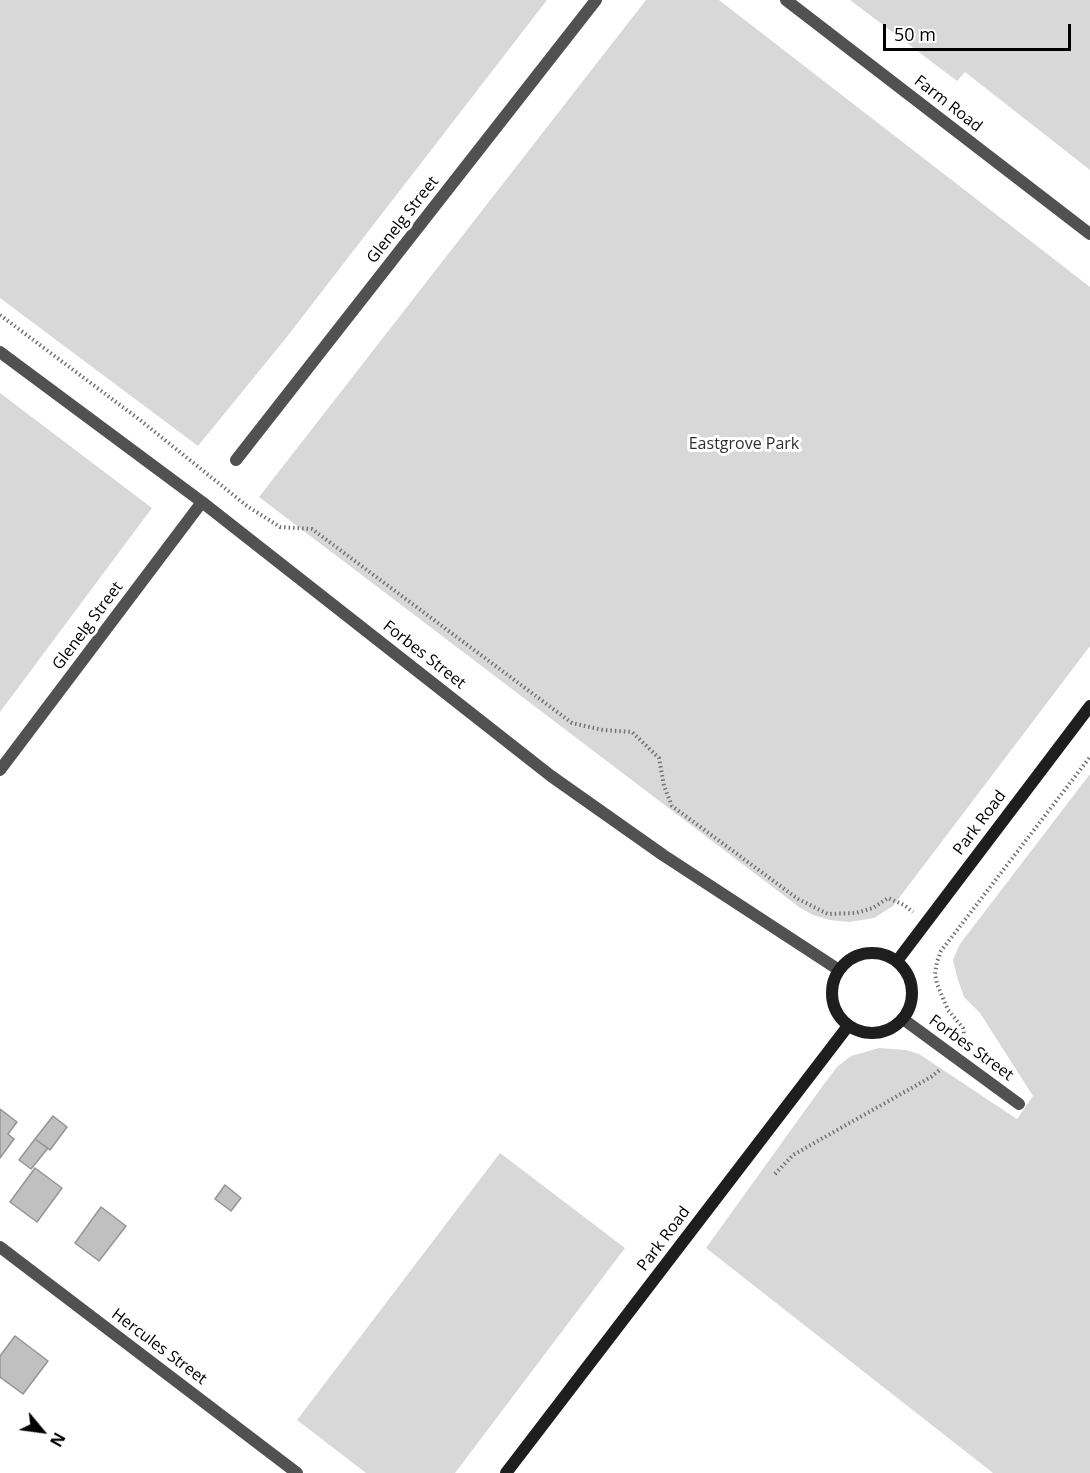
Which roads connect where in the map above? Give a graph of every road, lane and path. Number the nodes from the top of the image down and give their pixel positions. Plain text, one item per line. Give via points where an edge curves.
1 (596, 0) edge
2 (786, 0) edge
3 (1090, 234) edge
4 (0, 315) edge
5 (0, 352) edge
6 (236, 460) dead end
7 (202, 502) junction
8 (1090, 706) edge
9 (1090, 757) edge
10 (0, 770) edge
11 (926, 922) junction
12 (897, 961) junction
13 (838, 970) junction
14 (903, 1019) junction
15 (848, 1026) junction
16 (953, 1056) junction
17 (1019, 1104) dead end
18 (775, 1174) dead end
19 (0, 1247) edge
20 (297, 1473) edge
21 (506, 1473) edge

1 - 6 street, Glenelg Street
2 - 3 street, Farm Road
4 - 11 path via 140,420 247,507 280,527 312,529 572,723 632,732 659,758 672,806 798,899 828,914 856,913 888,898
5 - 7 street, Forbes Street
7 - 10 street, Glenelg Street
7 - 13 street, Forbes Street via 551,776
8 - 11 street, Park Road
9 - 16 path via 941,951 935,974 948,1010 964,1034
11 - 12 street, Park Road
12 - 13 street via 866,953
12 - 14 street via 911,987 912,998
13 - 15 street via 831,997 838,1016
14 - 15 street via 880,1033 861,1032
14 - 16 street, Forbes Street
15 - 21 street, Park Road
16 - 17 street, Forbes Street
16 - 18 path via 932,1077 793,1155
19 - 20 street, Hercules Street

